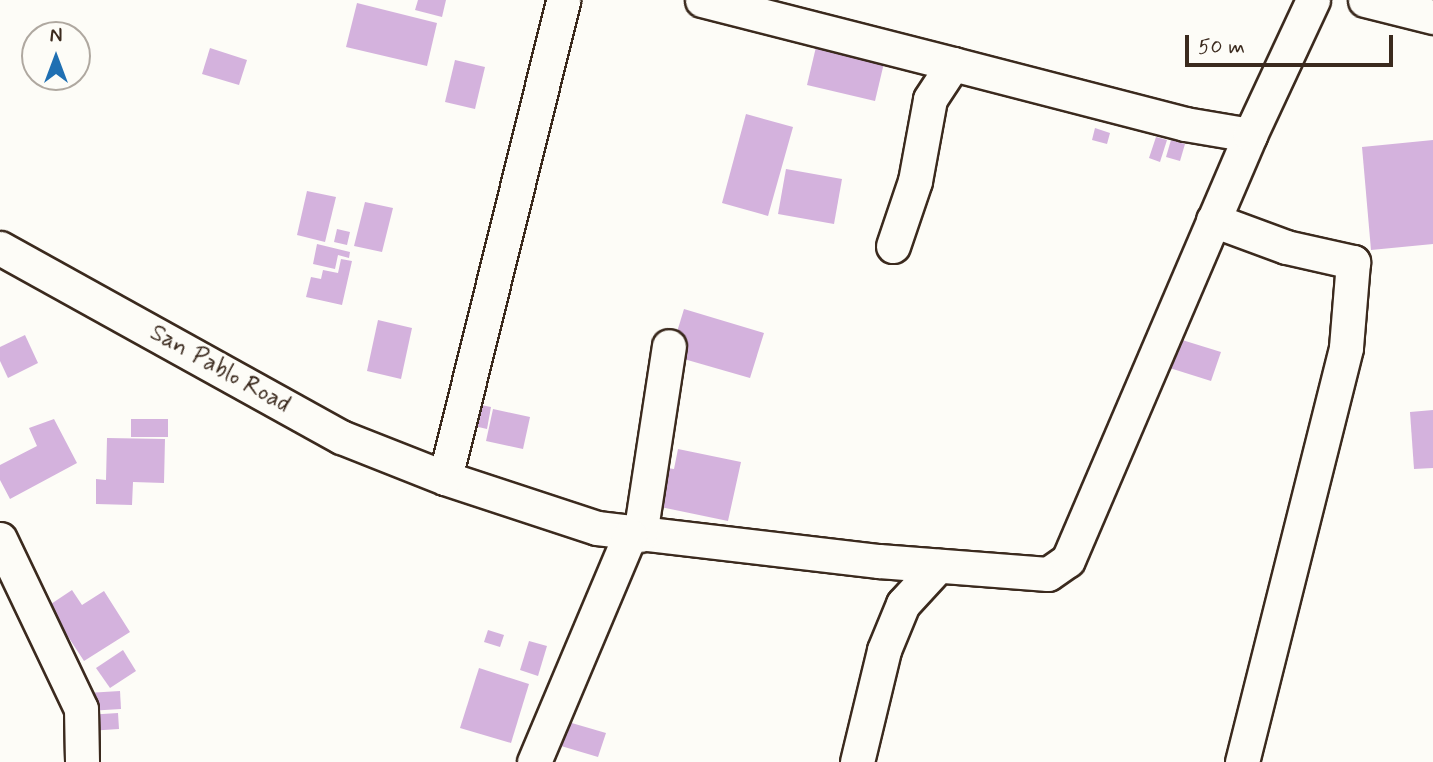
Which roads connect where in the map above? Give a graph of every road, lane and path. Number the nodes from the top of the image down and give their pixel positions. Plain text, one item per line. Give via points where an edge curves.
1 (563, 0) edge
2 (702, 0) edge
3 (1313, 0) edge
4 (1365, 0) edge
5 (1433, 17) edge
6 (953, 64) junction
7 (1250, 135) junction
8 (1213, 220) junction
9 (893, 246) dead end
10 (0, 248) edge
11 (669, 346) dead end
12 (444, 478) junction
13 (635, 535) junction
14 (0, 539) edge
15 (937, 566) junction
16 (82, 762) edge
17 (534, 762) edge
18 (857, 762) edge
19 (1242, 762) edge

1 - 12 street
2 - 6 street
3 - 7 street, San Pablo Road
4 - 5 street
6 - 7 street via 1185,124
6 - 9 street via 930,99 915,181
7 - 8 street, San Pablo Road
8 - 15 street, San Pablo Road via 1068,560 1048,574 1028,575
8 - 19 street via 1286,247 1353,262 1346,348
10 - 12 street, San Pablo Road via 341,437
11 - 13 street
12 - 13 street, San Pablo Road
13 - 15 street, San Pablo Road
13 - 17 street
14 - 16 street via 73,689 83,730
15 - 18 street via 904,604 884,650

